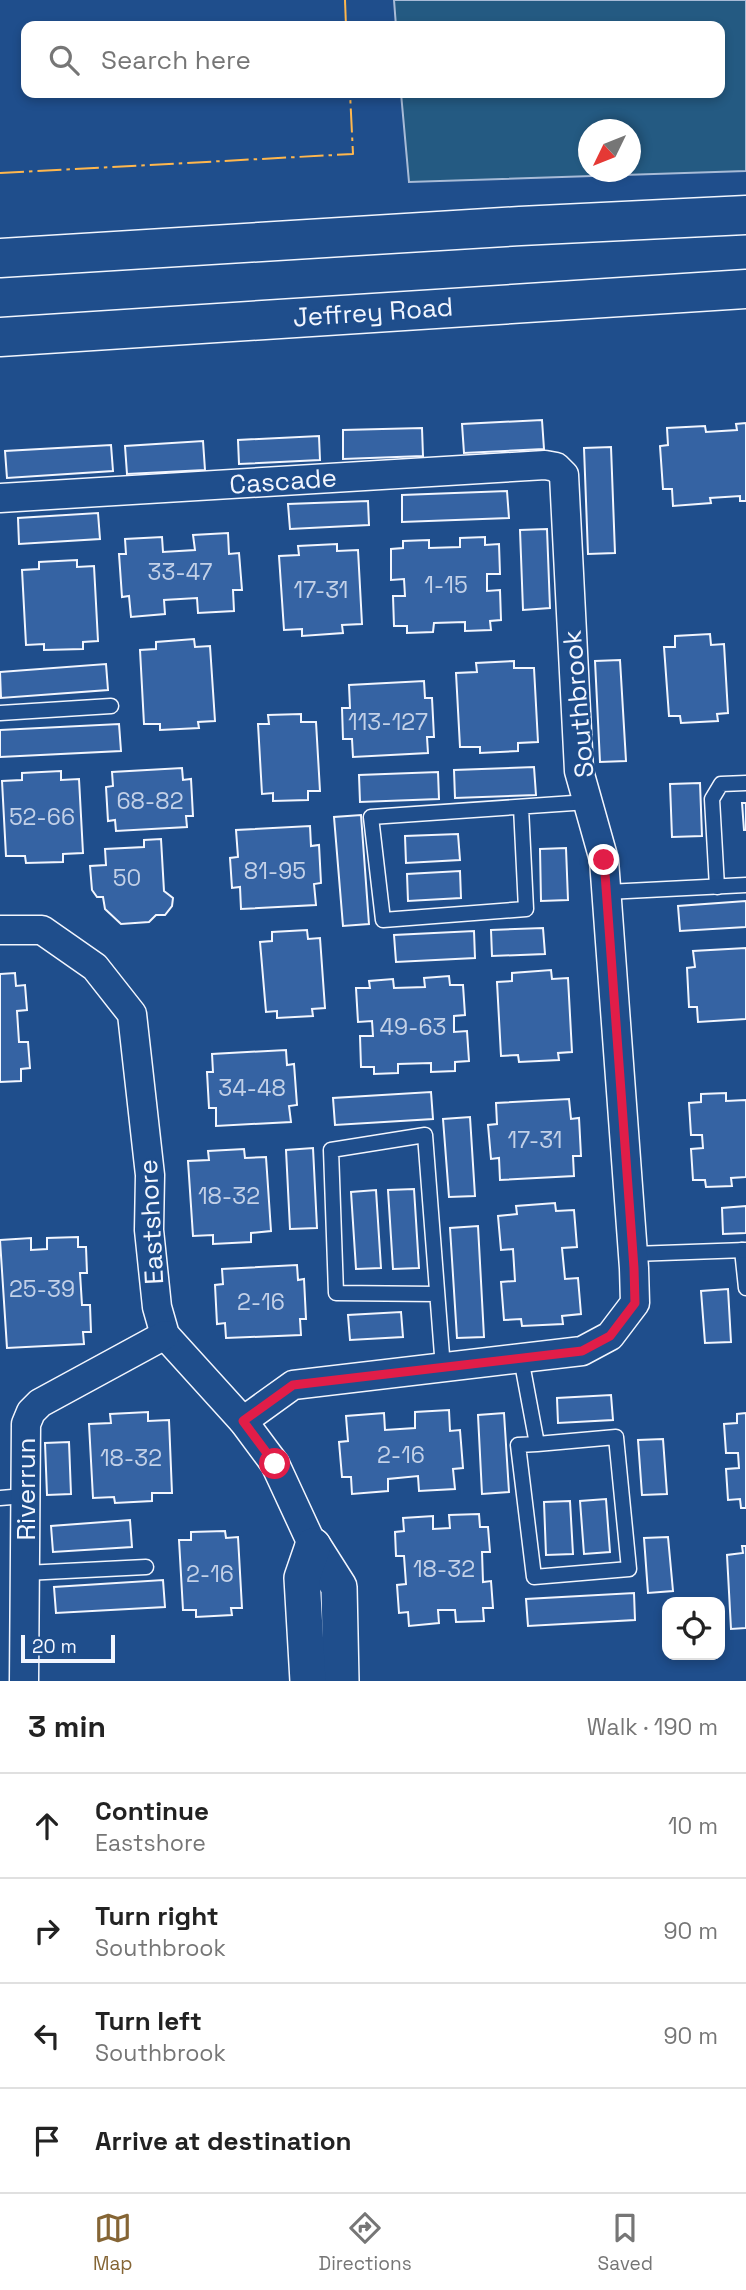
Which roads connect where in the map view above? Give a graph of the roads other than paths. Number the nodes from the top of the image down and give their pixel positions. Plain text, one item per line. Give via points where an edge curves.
1 (746, 215) edge
2 (0, 258) edge
3 (746, 289) edge
4 (0, 337) edge
5 (564, 475) joint
6 (0, 498) edge
7 (111, 706) dead end
8 (0, 713) edge
9 (746, 783) edge
10 (588, 802) junction
11 (521, 807) junction
12 (746, 885) edge
13 (717, 887) junction
14 (607, 892) junction
15 (0, 930) edge
16 (744, 1250) edge
17 (633, 1254) junction
18 (746, 1288) edge
19 (437, 1294) junction
20 (165, 1335) junction
21 (521, 1359) junction
22 (443, 1368) junction
23 (243, 1421) junction
24 (537, 1444) junction
25 (12, 1497) edge
26 (313, 1546) junction
27 (146, 1567) dead end
28 (25, 1573) junction
29 (23, 1681) edge
30 (308, 1681) edge
31 (341, 1681) edge

1 - 2 main road
3 - 4 main road, Jeffrey Road
5 - 6 street, Cascade via 545,465
5 - 10 street, Southbrook via 579,771
7 - 8 lane
9 - 13 lane via 721,784 712,799
10 - 11 lane
10 - 14 street, Southbrook via 604,860
11 - 11 lane via 371,817 383,920 526,909
12 - 13 lane
13 - 14 lane
14 - 17 street, Southbrook
15 - 20 street, Eastshore via 42,930 95,967 132,1014 150,1175 149,1230 157,1307
16 - 17 lane
16 - 18 lane
17 - 21 street, Southbrook via 635,1303 610,1336 582,1351
19 - 19 lane via 425,1135 331,1150 337,1293
19 - 22 lane
20 - 23 street, Eastshore
20 - 25 street, Riverrun via 31,1412
21 - 22 street, Southbrook
21 - 24 lane
22 - 23 street, Southbrook via 293,1385
23 - 26 street, Eastshore via 275,1464
24 - 24 lane via 616,1437 629,1569 534,1577 518,1445
25 - 28 street, Riverrun
26 - 30 street via 302,1578
26 - 31 street, Eastshore via 339,1587
27 - 28 lane
28 - 29 street, Riverrun

